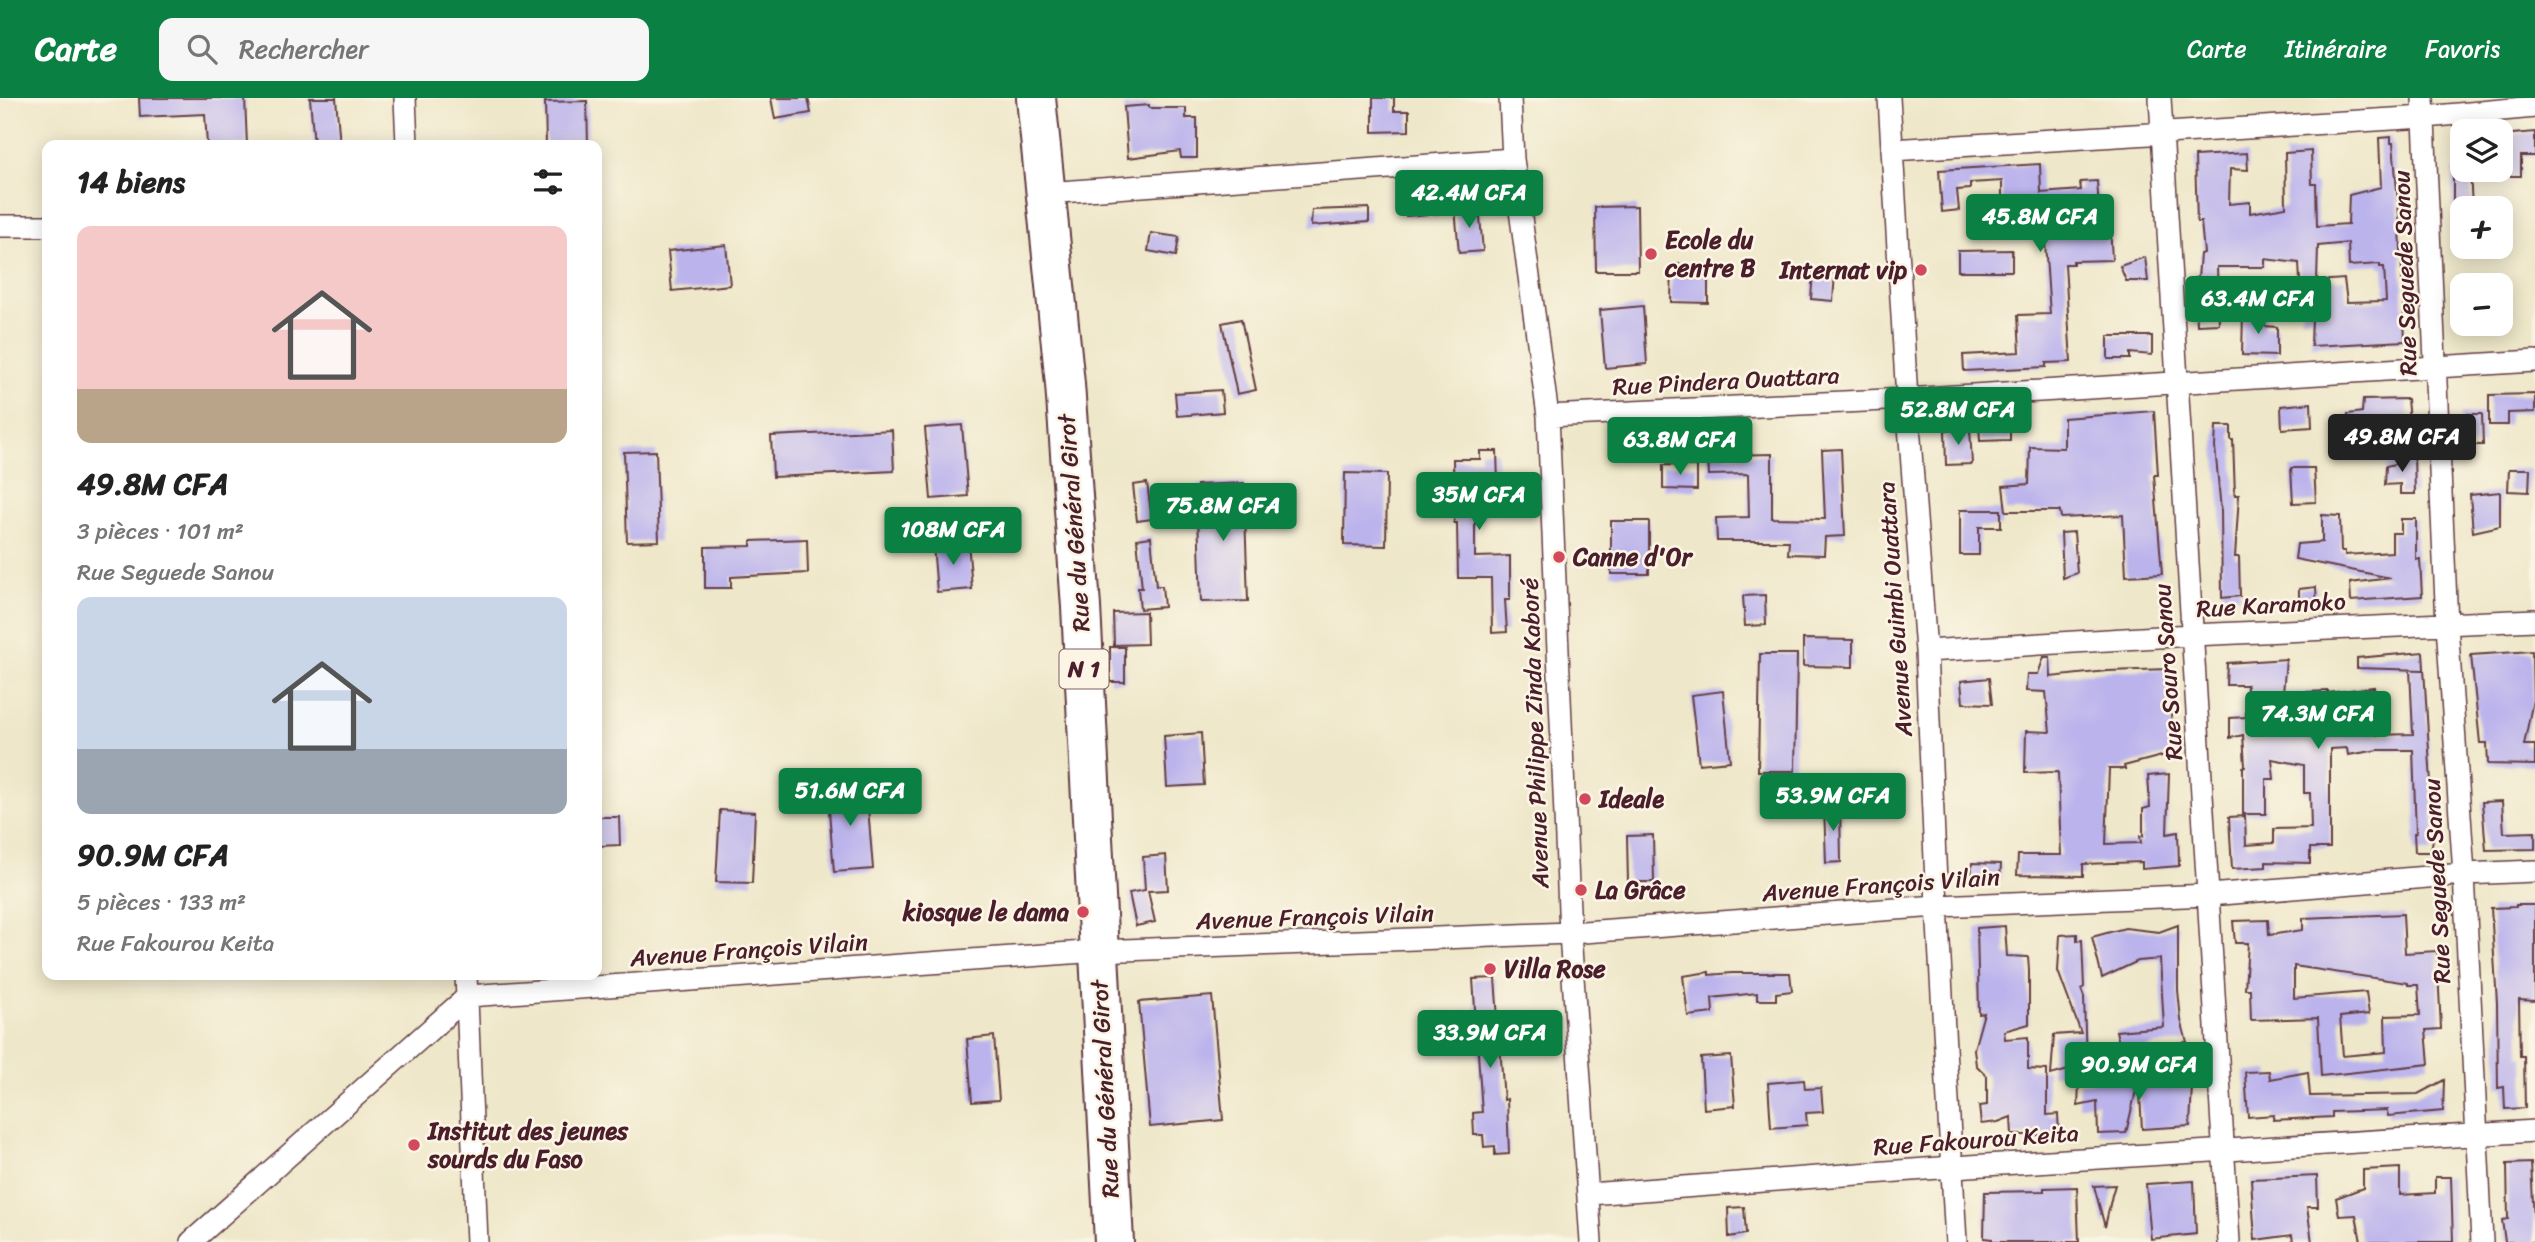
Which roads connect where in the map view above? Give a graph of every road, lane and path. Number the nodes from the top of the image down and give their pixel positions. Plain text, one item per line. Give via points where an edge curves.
1 (405, 98) edge
2 (1036, 98) edge
3 (1510, 98) edge
4 (1889, 98) edge
5 (2160, 98) edge
6 (2535, 107) edge
7 (2424, 108) edge
8 (2162, 133) junction
9 (407, 140) edge
10 (1892, 150) junction
11 (1513, 159) junction
12 (1046, 193) junction
13 (0, 226) edge
14 (42, 226) edge
15 (2535, 361) edge
16 (2435, 367) junction
17 (2178, 383) junction
18 (1907, 399) junction
19 (1548, 416) junction
20 (2535, 620) edge
21 (2447, 624) junction
22 (2191, 635) junction
23 (1926, 651) junction
24 (2535, 871) edge
25 (2464, 874) junction
26 (2209, 895) junction
27 (1937, 906) junction
28 (1570, 933) junction
29 (1098, 951) junction
30 (602, 978) edge
31 (560, 980) edge
32 (467, 985) edge
33 (2535, 1131) edge
34 (2477, 1134) junction
35 (2224, 1150) junction
36 (1953, 1167) junction
37 (1589, 1194) junction
38 (191, 1242) edge
39 (477, 1242) edge
40 (1114, 1242) edge
41 (1591, 1242) edge
42 (1956, 1242) edge
43 (2229, 1242) edge
44 (2482, 1242) edge

1 - 9 street
2 - 12 highway, Rue du Général Girot / N 1
3 - 11 street, Avenue Philippe Zinda Kaboré
4 - 10 street, Avenue Guimbi Ouattara
5 - 8 street, Rue Souro Sanou
6 - 7 street
7 - 8 street
7 - 16 street, Rue Seguede Sanou
8 - 10 street
8 - 17 street, Rue Souro Sanou
10 - 18 street, Avenue Guimbi Ouattara
11 - 12 street
11 - 19 street, Avenue Philippe Zinda Kaboré
12 - 29 highway, Rue du Général Girot / N 1 via 1081,607
13 - 14 street
15 - 16 street, Rue Pindera Ouattara
16 - 17 street, Rue Pindera Ouattara
16 - 21 street, Rue Seguede Sanou
17 - 18 street, Rue Pindera Ouattara
17 - 22 street, Rue Souro Sanou
18 - 19 street, Rue Pindera Ouattara
18 - 23 street, Avenue Guimbi Ouattara
19 - 28 street, Avenue Philippe Zinda Kaboré
20 - 21 street, Rue Karamoko
21 - 22 street, Rue Karamoko
21 - 25 street, Rue Seguede Sanou
22 - 23 street, Rue Karamoko
22 - 26 street, Rue Souro Sanou
23 - 27 street, Avenue Guimbi Ouattara
24 - 25 street, Avenue François Vilain
25 - 26 street, Avenue François Vilain
25 - 34 street, Rue Seguede Sanou
26 - 27 street, Avenue François Vilain
26 - 35 street, Rue Souro Sanou
27 - 28 street, Avenue François Vilain
27 - 36 street, Avenue Guimbi Ouattara
28 - 29 street, Avenue François Vilain
28 - 37 street, Avenue Philippe Zinda Kaboré
29 - 30 street, Avenue François Vilain
29 - 40 highway, Rue du Général Girot / N 1
31 - 32 street, Avenue François Vilain
32 - 38 street
32 - 39 street
33 - 34 street, Rue Fakourou Keita
34 - 35 street, Rue Fakourou Keita
34 - 44 street, Rue Seguede Sanou
35 - 36 street, Rue Fakourou Keita
35 - 43 street, Rue Souro Sanou
36 - 37 street, Rue Fakourou Keita
36 - 42 street, Avenue Guimbi Ouattara
37 - 41 street, Avenue Philippe Zinda Kaboré

